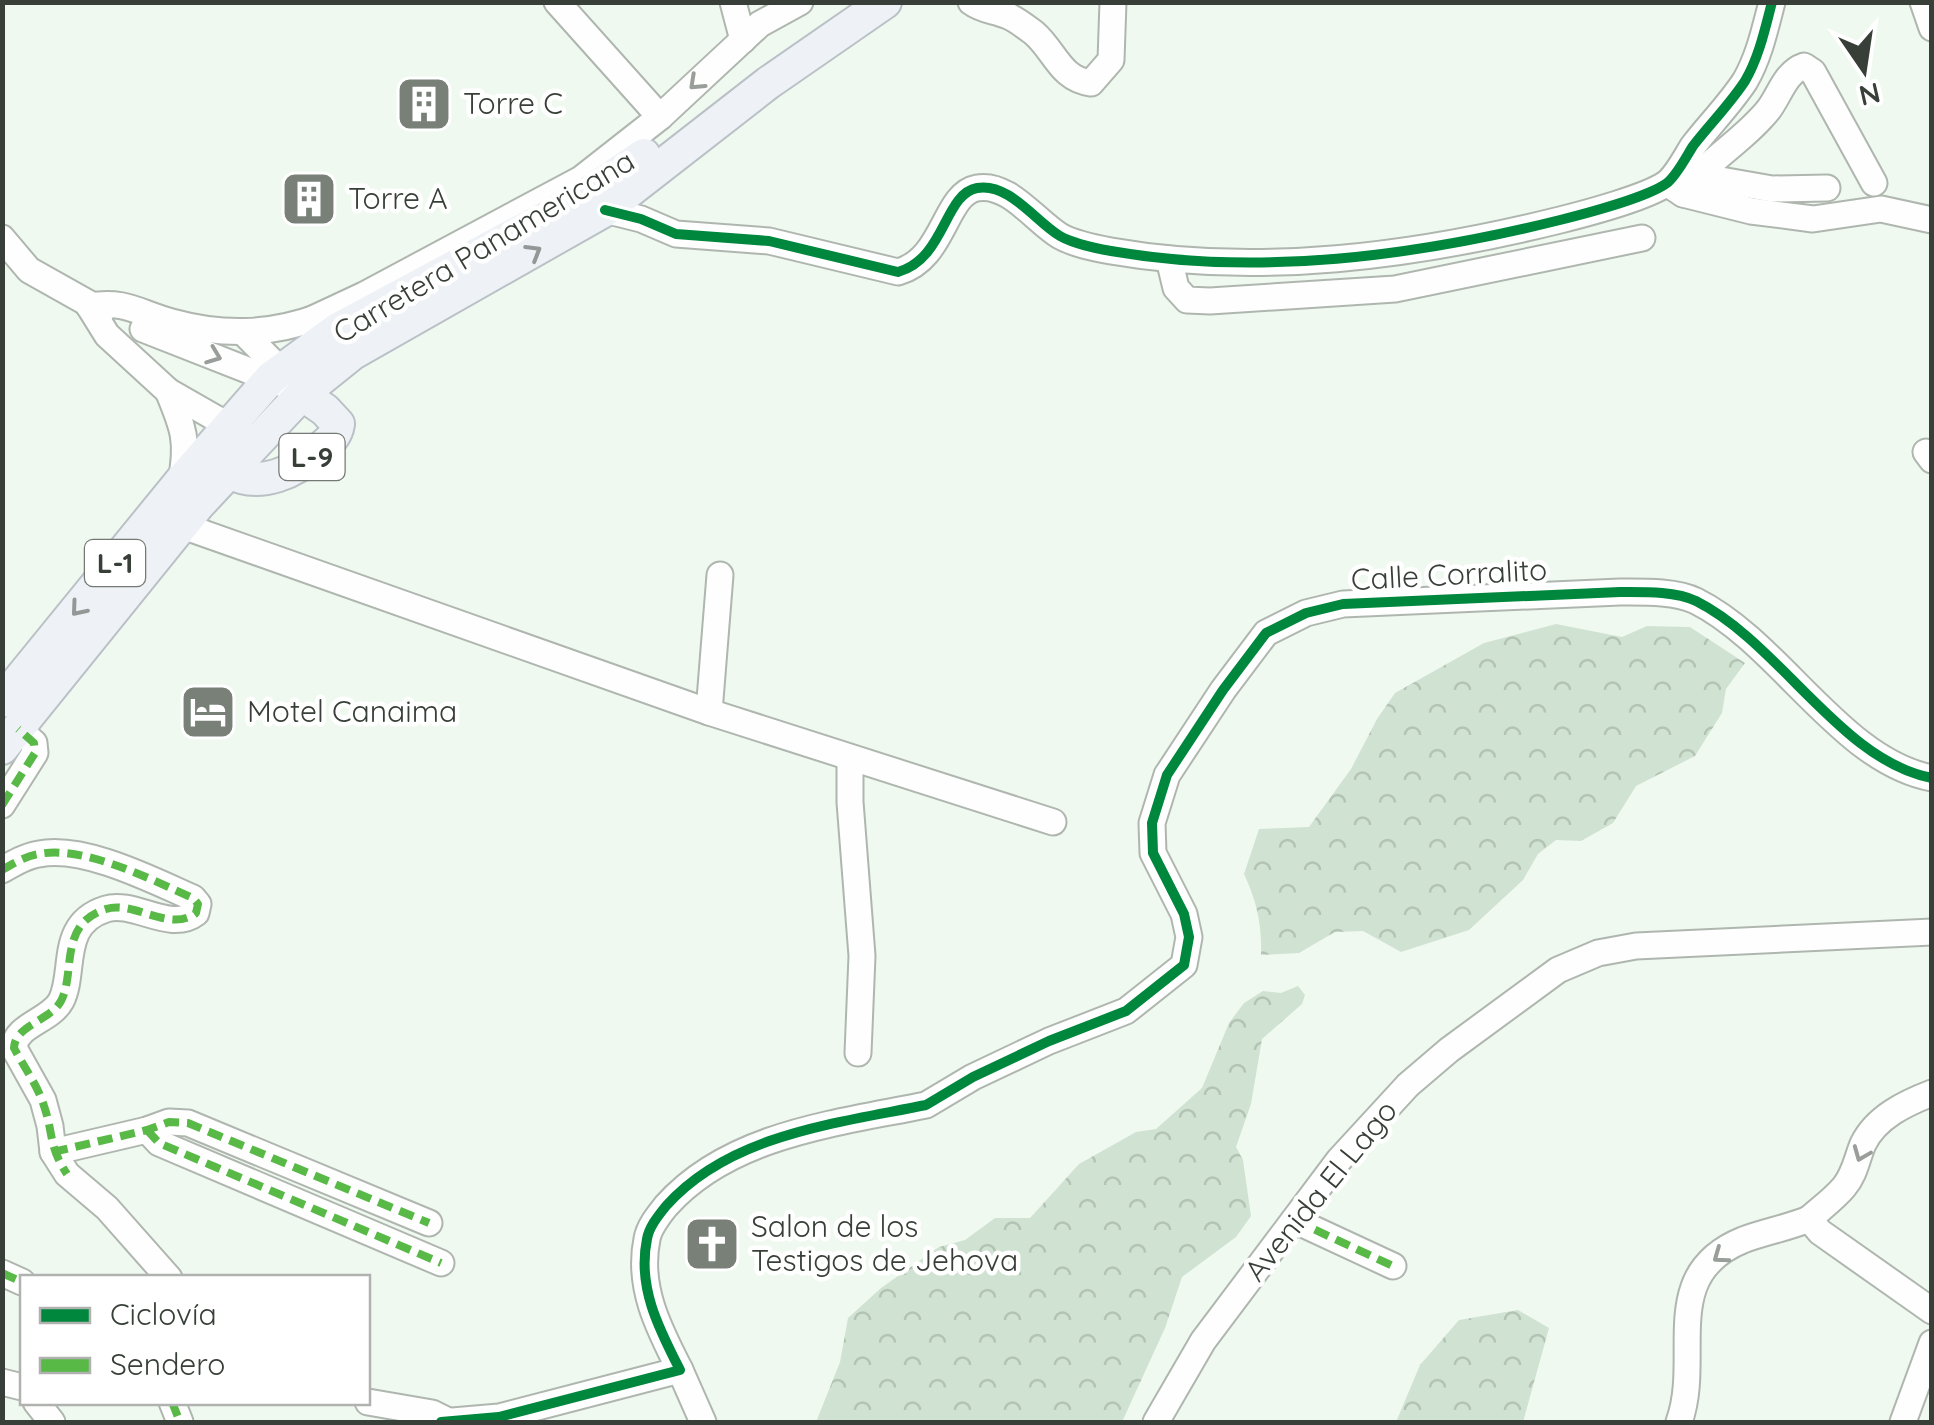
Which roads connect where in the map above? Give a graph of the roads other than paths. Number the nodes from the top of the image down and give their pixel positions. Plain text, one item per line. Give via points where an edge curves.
1 (557, 2) edge
2 (733, 2) edge
3 (800, 2) edge
4 (845, 2) edge
5 (885, 2) edge
6 (971, 2) edge
7 (1114, 2) edge
8 (1772, 2) edge
9 (1923, 2) edge
10 (1932, 28) edge
11 (743, 40) junction
12 (660, 117) junction
13 (1874, 183) dead end
14 (1683, 184) junction
15 (1827, 188) dead end
16 (606, 210) junction
17 (1932, 220) edge
18 (1642, 238) dead end
19 (3, 242) edge
20 (1169, 260) junction
21 (441, 272) junction
22 (89, 306) junction
23 (304, 322) junction
24 (165, 328) junction
25 (246, 335) junction
26 (285, 381) junction
27 (162, 385) junction
28 (228, 424) junction
29 (257, 442) junction
30 (229, 472) junction
31 (180, 481) junction
32 (183, 526) junction
33 (720, 575) dead end
34 (709, 712) junction
35 (8, 726) edge
36 (850, 758) junction
37 (1932, 778) edge
38 (2, 805) edge
39 (1053, 822) dead end
40 (2, 870) edge
41 (1932, 932) edge
42 (858, 1054) dead end
43 (1932, 1092) edge
44 (147, 1130) junction
45 (53, 1152) junction
46 (1809, 1219) junction
47 (1294, 1220) junction
48 (429, 1223) dead end
49 (441, 1263) dead end
50 (1393, 1266) dead end
51 (166, 1275) edge
52 (1932, 1311) edge
53 (1932, 1343) edge
54 (680, 1370) junction
55 (370, 1402) edge
56 (444, 1421) edge
57 (703, 1422) edge
58 (1156, 1422) edge
59 (1678, 1422) edge
60 (1903, 1422) edge

1 - 12 street
2 - 11 street
3 - 11 street
4 - 21 main road, Carretera Panamericana / L-1 via 572,204
5 - 16 main road, Carretera Panamericana / L-1
6 - 7 street via 1010,16 1038,36 1076,81 1091,82 1111,60
8 - 14 street via 1745,80
9 - 10 street
11 -> 12 street
12 - 23 street via 582,178
13 - 14 street via 1804,66 1739,142
14 - 15 street
14 - 17 street via 1751,211 1813,219 1882,209
14 - 20 street via 1483,239 1398,254
16 - 20 street via 676,234 769,241 898,272 916,267 928,253 961,196 992,188 1061,237
26 -> 16 main road, Carretera Panamericana / L-1 via 353,353
18 - 20 street via 1395,289 1210,301 1187,300 1176,288
19 - 22 street, L-9 via 29,270
21 - 23 street, L-9
21 - 26 main road, Carretera Panamericana / L-1 via 338,330
22 - 24 street, L-9 via 116,302
22 - 27 street, L-9 via 107,335
23 - 25 street, L-9
24 - 25 street, L-9
24 -> 26 street, L-9
24 - 27 street, L-9 via 152,362
25 - 26 street, L-9
26 - 28 main road, Carretera Panamericana / L-1
26 - 29 main road, Carretera Panamericana / L-1
26 - 30 main road, L-9 via 333,417 336,434 289,473 256,478
27 - 28 street, L-9
27 - 31 street, L-9 via 184,429
28 - 29 street, L-9
28 - 31 main road, Carretera Panamericana / L-1
29 - 30 main road, Carretera Panamericana / L-1
30 - 32 main road, Carretera Panamericana / L-1
31 -> 35 main road, Carretera Panamericana / L-1
32 - 34 street
32 - 35 main road, Carretera Panamericana / L-1
33 - 34 street
34 - 36 street
35 - 38 street via 34,744 35,753
36 - 39 street
36 - 42 street via 862,956
37 - 54 street, Calle Corralito via 1876,758 1760,648 1694,600 1620,592 1343,604 1306,613 1266,633 1167,775 1152,823 1153,853 1184,914 1184,965 1126,1010 944,1097 767,1142 682,1189 647,1234 645,1255 649,1304
40 - 45 street via 44,852 79,856 143,876 198,904 196,913 178,920 114,907 91,916 78,932 60,1001 14,1040 43,1100
41 - 47 street, Avenida El Lago via 1636,946 1558,970 1408,1085
43 -> 46 street via 1884,1119 1864,1142 1845,1186
44 - 45 street
44 - 48 street via 188,1122
44 - 49 street via 159,1143
45 - 51 street via 66,1174
46 - 52 street
46 -> 59 street via 1744,1240 1698,1274 1686,1321
47 - 50 street
47 - 58 street, Avenida El Lago via 1203,1342
53 - 60 street
54 - 56 street via 499,1417
54 - 57 street
55 - 56 street

